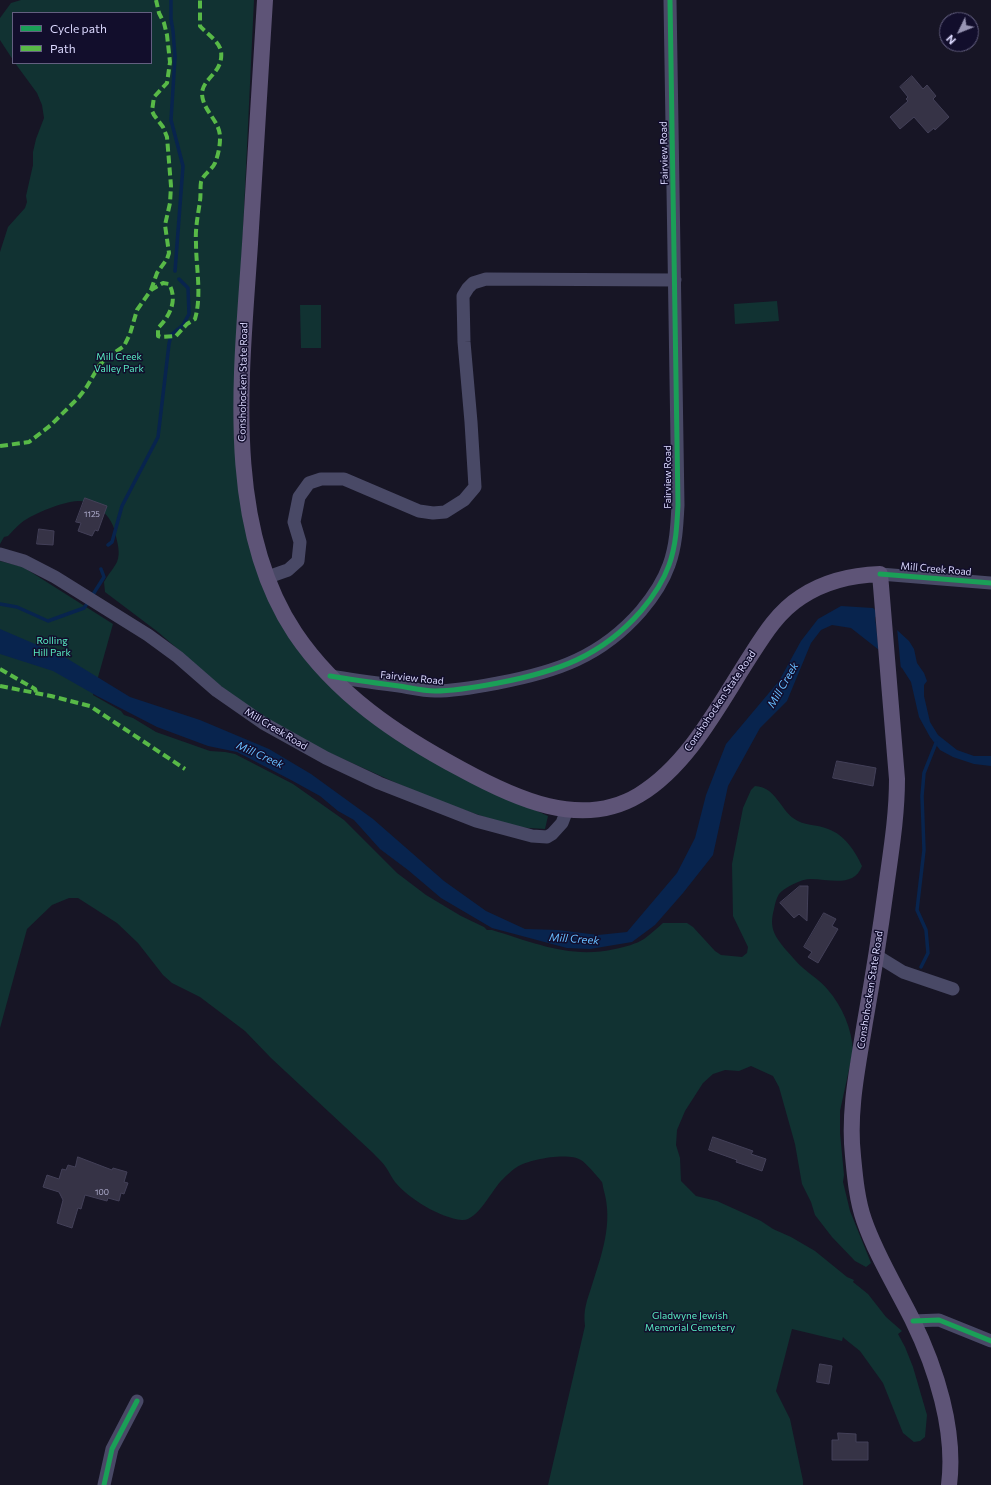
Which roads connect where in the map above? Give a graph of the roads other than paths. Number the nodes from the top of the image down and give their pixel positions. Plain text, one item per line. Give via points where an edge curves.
1 (265, 0) edge
2 (670, 0) edge
3 (675, 280) junction
4 (0, 554) edge
5 (880, 574) junction
6 (268, 577) junction
7 (991, 583) edge
8 (330, 676) junction
9 (567, 810) junction
10 (876, 956) junction
11 (953, 989) dead end
12 (913, 1320) junction
13 (991, 1341) edge
14 (137, 1401) dead end
15 (104, 1485) edge
16 (949, 1485) edge

1 - 6 main road, Conshohocken State Road via 241,405 243,460 248,501 257,544
2 - 3 street, Fairview Road
3 - 6 street via 486,279 472,283 463,296 475,487 464,500 445,512 433,513 419,511 344,479 321,479 309,483 299,497 294,522 300,542 298,561 288,570
3 - 8 street, Fairview Road via 678,505 676,536 670,565 660,586 632,622 595,651 574,662 532,677 471,688 433,691
4 - 9 street, Mill Creek Road via 24,561 55,577 164,647 217,691 263,723 326,758 379,783 476,821 532,836 547,837 552,834 562,823
5 - 7 street, Mill Creek Road
5 - 9 main road, Conshohocken State Road via 854,576 826,584 788,606 768,629 691,747 653,786 628,801 613,806 583,811
5 - 10 main road, Conshohocken State Road via 897,802
6 - 8 main road, Conshohocken State Road via 295,632
8 - 9 main road, Conshohocken State Road via 370,713 440,758 510,793
10 - 11 street via 903,972
10 - 12 main road, Conshohocken State Road via 853,1097 852,1154 864,1220
12 - 13 street via 939,1320
12 - 16 main road, Conshohocken State Road via 944,1408 949,1448
14 - 15 street via 112,1449

